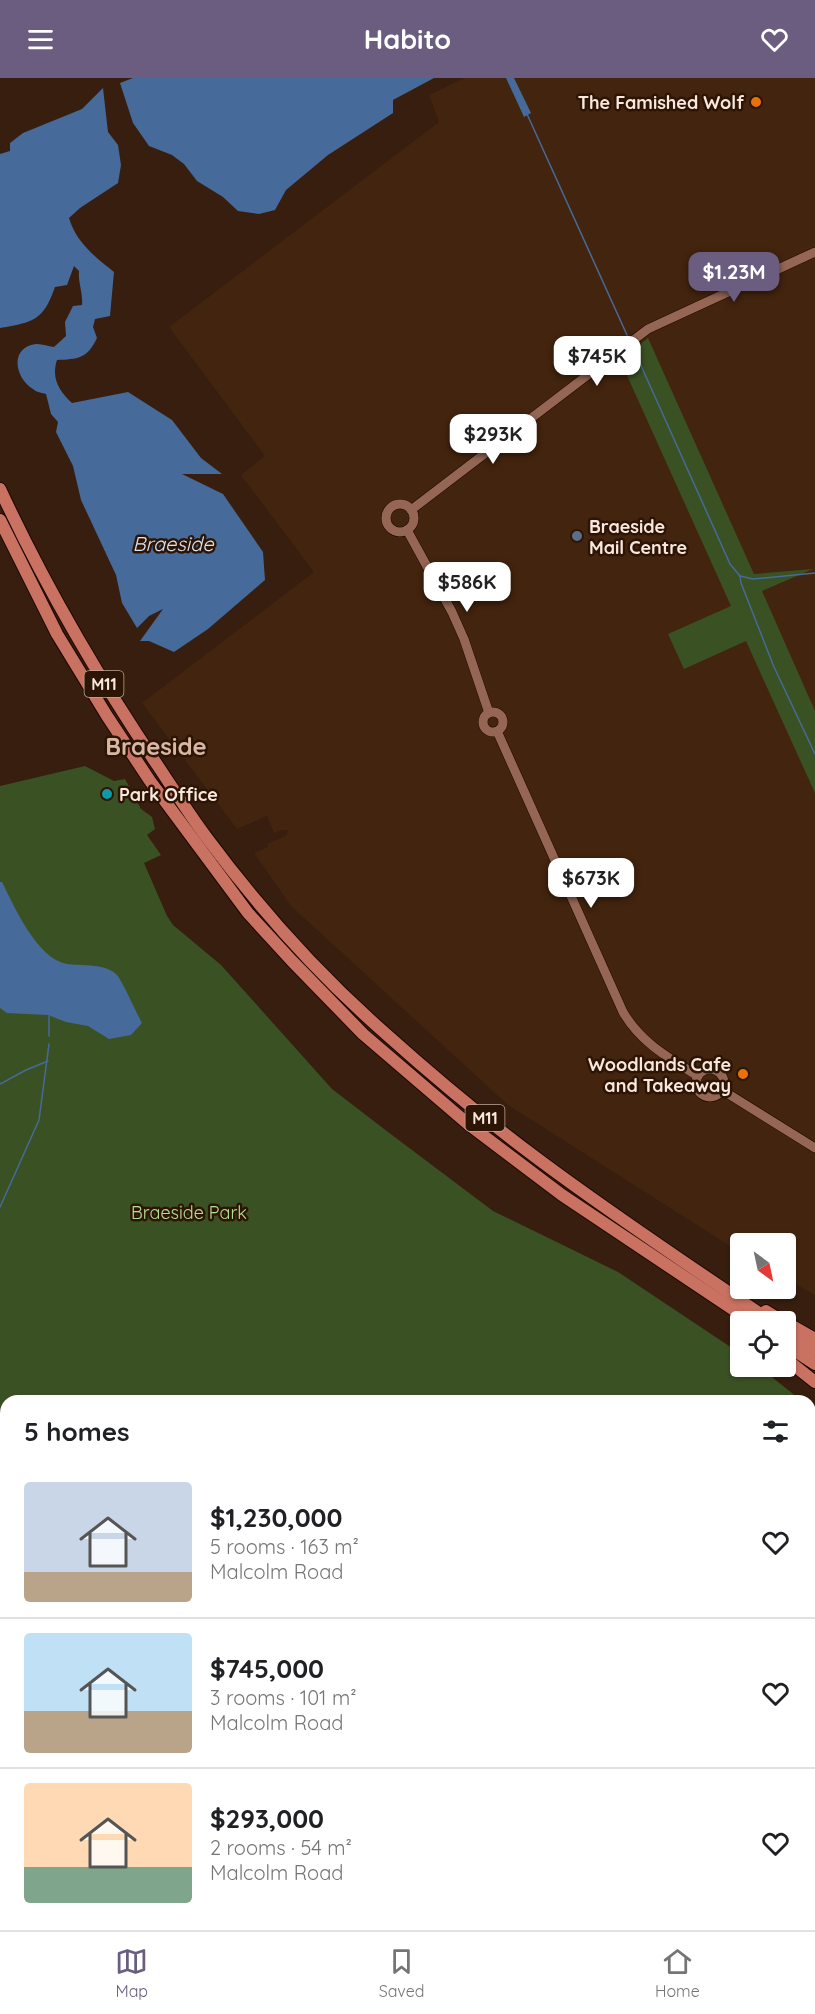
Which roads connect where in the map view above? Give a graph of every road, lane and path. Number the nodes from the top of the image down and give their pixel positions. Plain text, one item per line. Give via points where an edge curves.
1 (815, 252) edge
2 (0, 489) edge
3 (411, 510) junction
4 (0, 520) edge
5 (407, 530) junction
6 (489, 713) junction
7 (497, 731) junction
8 (698, 1076) junction
9 (722, 1090) junction
10 (815, 1148) edge
11 (526, 1169) junction
12 (710, 1279) junction
13 (736, 1311) edge
14 (756, 1311) edge
15 (766, 1311) edge
16 (730, 1315) edge
17 (796, 1328) edge
18 (796, 1338) edge
19 (815, 1339) edge
20 (815, 1351) edge
21 (796, 1352) edge
22 (815, 1364) edge
23 (796, 1367) edge
24 (815, 1382) edge

1 - 3 street via 641,334
2 - 12 highway, M11 via 73,633 122,713 206,836 303,953 393,1040 480,1114
3 - 5 street via 414,520
3 - 5 street via 398,504 386,515 392,530
4 - 11 highway, M11 via 57,634 101,706 150,781 255,921 363,1034
5 - 6 street via 452,612
6 - 7 street via 502,717 502,726
6 - 7 street via 483,720 484,726 490,732
7 - 8 street via 631,1026 655,1049
8 - 9 street via 704,1070 716,1071 724,1081
8 - 9 street via 696,1084 702,1095 716,1096
9 - 10 street
11 - 13 highway, M11
11 - 16 highway
12 - 14 highway, M11
12 - 15 highway
17 - 19 highway
18 - 20 highway
21 - 22 highway
23 - 24 highway

